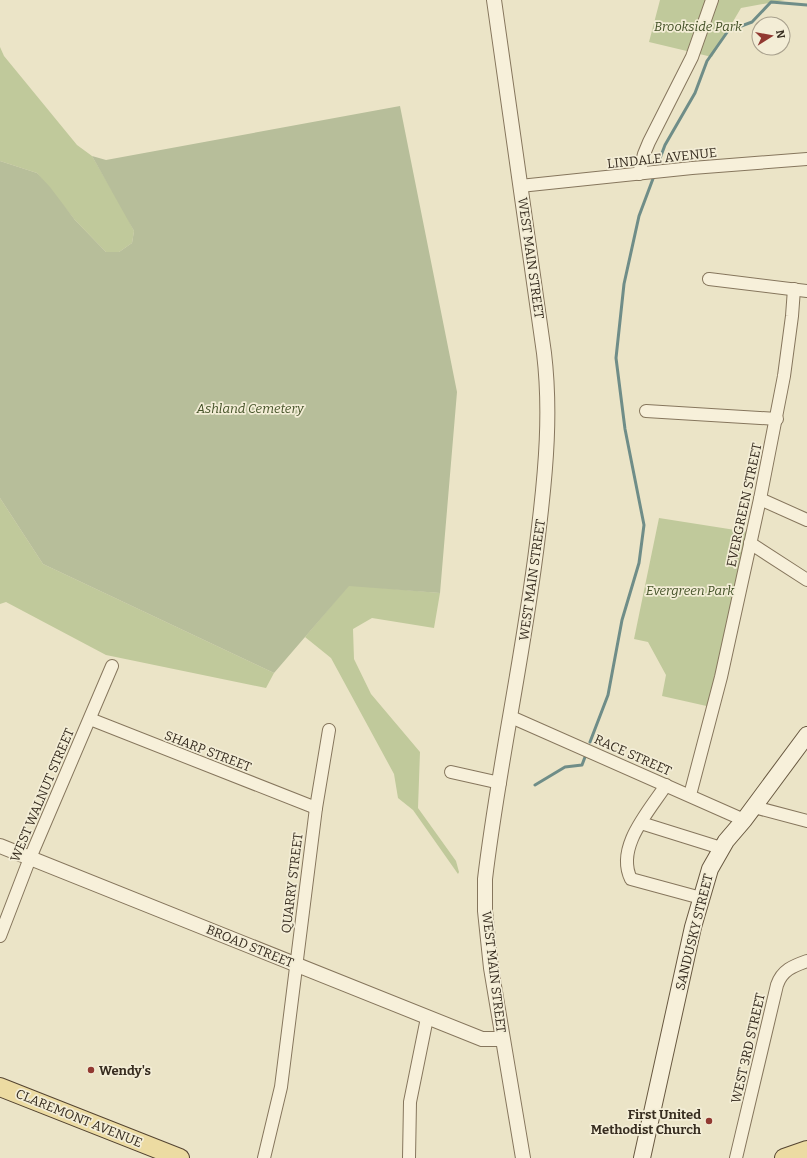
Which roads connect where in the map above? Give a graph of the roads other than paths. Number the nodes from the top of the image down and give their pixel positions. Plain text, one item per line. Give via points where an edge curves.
1 (494, 0) edge
2 (712, 0) edge
3 (807, 159) edge
4 (641, 173) junction
5 (520, 186) junction
6 (709, 278) dead end
7 (794, 289) junction
8 (807, 291) edge
9 (646, 411) dead end
10 (777, 419) junction
11 (760, 499) junction
12 (807, 520) edge
13 (750, 543) junction
14 (807, 580) edge
15 (112, 666) dead end
16 (511, 717) junction
17 (90, 719) junction
18 (329, 730) dead end
19 (807, 735) edge
20 (451, 772) dead end
21 (500, 783) junction
22 (666, 785) junction
23 (690, 795) junction
24 (754, 807) junction
25 (316, 808) junction
26 (744, 820) junction
27 (807, 821) edge
28 (641, 823) junction
29 (0, 846) edge
30 (721, 848) junction
31 (30, 858) junction
32 (701, 898) junction
33 (0, 936) edge
34 (807, 961) edge
35 (295, 964) junction
36 (427, 1018) junction
37 (502, 1039) junction
38 (0, 1086) edge
39 (807, 1150) edge
40 (148, 1152) edge
41 (180, 1158) edge
42 (264, 1158) edge
43 (409, 1158) edge
44 (523, 1158) edge
45 (642, 1158) edge
46 (736, 1158) edge
47 (784, 1158) edge

1 - 5 street, WEST MAIN STREET
2 - 4 street via 692,57 644,154
3 - 4 street, LINDALE AVENUE
4 - 5 street, LINDALE AVENUE
5 - 16 street, WEST MAIN STREET via 547,378 548,431 533,586
6 - 7 street
7 - 8 street
7 - 10 street, EVERGREEN STREET
9 - 10 street
10 - 11 street, EVERGREEN STREET
11 - 12 street
11 - 13 street, EVERGREEN STREET
13 - 14 street
13 - 23 street, EVERGREEN STREET via 721,676
15 - 17 street, WEST WALNUT STREET
16 - 21 street, WEST MAIN STREET
16 - 22 street, RACE STREET
17 - 25 street, SHARP STREET
17 - 31 street, WEST WALNUT STREET
18 - 25 street, QUARRY STREET
19 - 24 main road, SANDUSKY STREET
20 - 21 street
21 - 37 street, WEST MAIN STREET via 485,894 488,946
22 - 23 street, RACE STREET
22 - 28 street
23 - 26 street, RACE STREET
24 - 26 main road, SANDUSKY STREET
24 - 27 street
25 - 35 street, QUARRY STREET
26 - 30 main road, SANDUSKY STREET
28 - 30 street
28 - 32 street via 628,851 626,867 631,879
29 - 31 street, BROAD STREET
30 - 32 main road, SANDUSKY STREET via 710,869
31 - 33 street, WEST WALNUT STREET
31 - 35 street, BROAD STREET
32 - 45 main road, SANDUSKY STREET
34 - 46 street, WEST 3RD STREET via 787,969 779,978
35 - 36 street, BROAD STREET
35 - 42 street, QUARRY STREET via 281,1087
36 - 37 street, BROAD STREET via 482,1039
36 - 43 street via 410,1102
37 - 44 street, WEST MAIN STREET
38 - 40 main road, CLAREMONT AVENUE
39 - 47 main road
40 - 41 main road, CLAREMONT AVENUE

